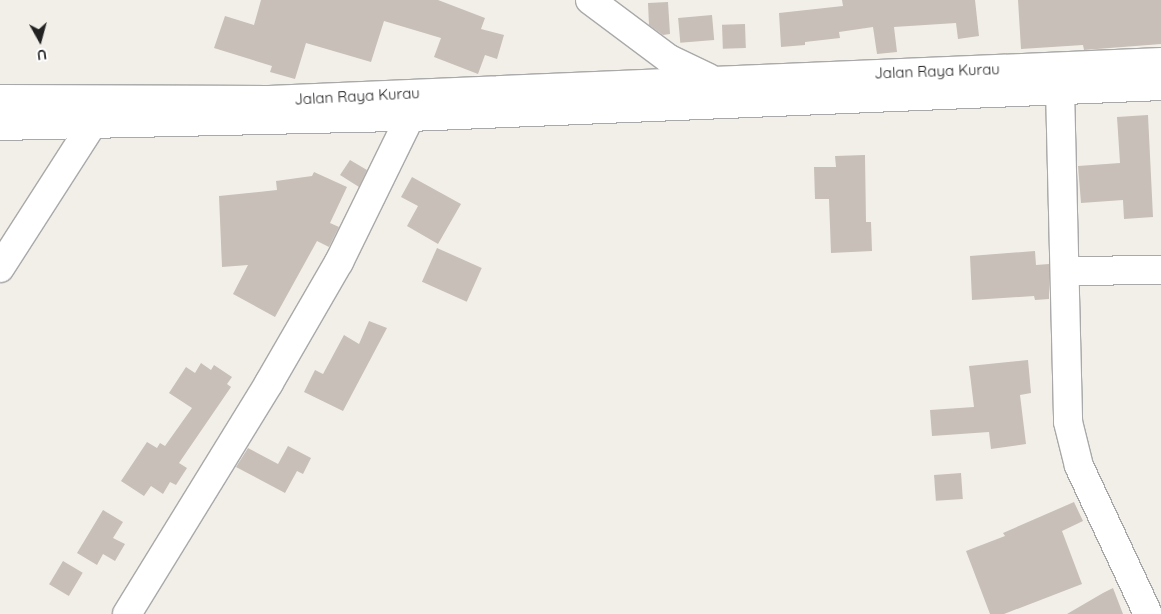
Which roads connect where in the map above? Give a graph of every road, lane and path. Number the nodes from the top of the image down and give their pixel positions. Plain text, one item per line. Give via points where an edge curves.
1 (590, 0) edge
2 (1161, 62) edge
3 (713, 80) junction
4 (1161, 86) edge
5 (1060, 89) junction
6 (0, 99) edge
7 (410, 117) junction
8 (0, 126) edge
9 (91, 126) junction
10 (0, 268) edge
11 (1161, 270) edge
12 (1066, 271) junction
13 (127, 614) edge
14 (1148, 614) edge

1 - 3 street, Jalan Raya Kurau via 669,59
2 - 3 street, Jalan Raya Kurau
3 - 6 street, Jalan Raya Kurau via 269,100
4 - 5 street, Jalan Raya Kurau
5 - 7 street, Jalan Raya Kurau
5 - 12 street
7 - 9 street, Jalan Raya Kurau
7 - 13 street via 334,271
8 - 9 street, Jalan Raya Kurau
9 - 10 street
11 - 12 street
12 - 14 street via 1068,422 1078,466

